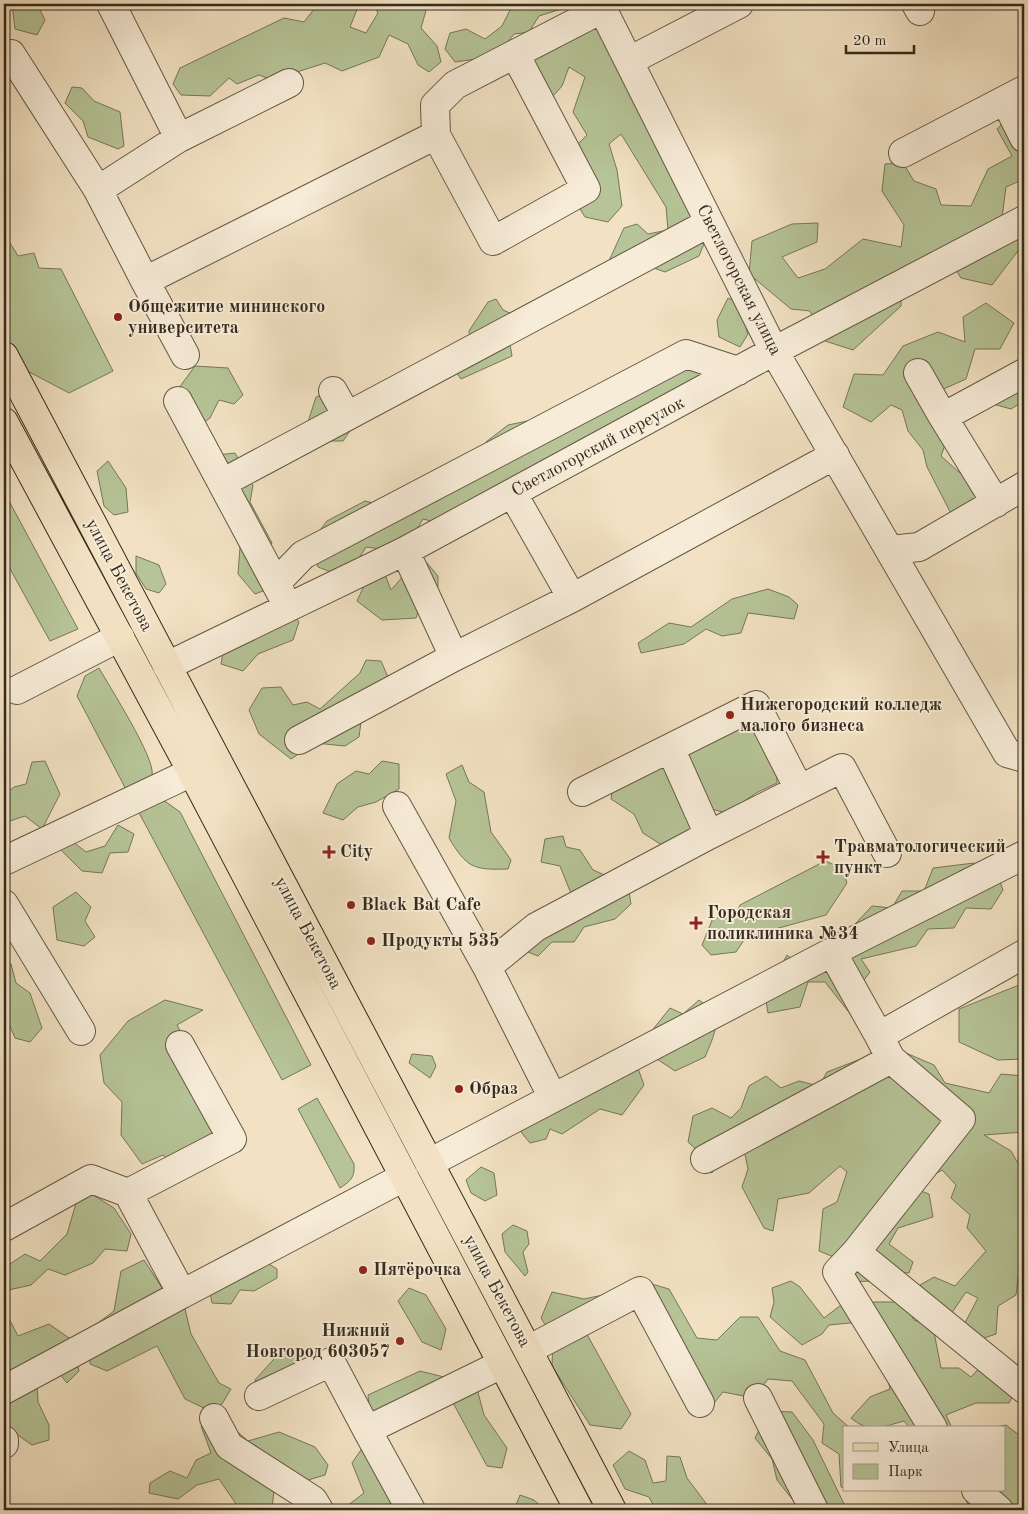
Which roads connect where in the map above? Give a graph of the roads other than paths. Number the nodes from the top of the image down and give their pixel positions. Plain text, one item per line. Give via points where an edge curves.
1 (739, 4) edge
2 (601, 6) edge
3 (120, 7) edge
4 (6, 51) edge
5 (515, 54) junction
6 (629, 61) junction
7 (289, 83) dead end
8 (1014, 95) edge
9 (436, 135) junction
10 (179, 138) junction
11 (1024, 138) edge
12 (903, 153) dead end
13 (98, 190) junction
14 (1024, 220) edge
15 (709, 223) junction
16 (145, 281) junction
17 (774, 350) junction
18 (185, 355) dead end
19 (4, 356) edge
20 (738, 371) junction
21 (918, 373) dead end
22 (1024, 373) edge
23 (333, 391) dead end
24 (178, 401) dead end
25 (347, 416) junction
26 (943, 417) junction
27 (40, 425) junction
28 (7, 435) edge
29 (835, 455) junction
30 (222, 483) junction
31 (1024, 486) edge
32 (513, 494) junction
33 (996, 503) junction
34 (890, 550) junction
35 (406, 552) junction
36 (276, 583) junction
37 (572, 598) junction
38 (288, 607) junction
39 (120, 637) junction
40 (454, 657) junction
41 (167, 666) junction
42 (17, 690) dead end
43 (299, 740) dead end
44 (671, 750) junction
45 (1024, 758) edge
46 (192, 772) junction
47 (799, 789) junction
48 (582, 792) dead end
49 (397, 806) dead end
50 (709, 835) junction
51 (887, 853) dead end
52 (1024, 855) edge
53 (4, 861) edge
54 (4, 904) edge
55 (832, 952) junction
56 (1024, 954) edge
57 (487, 967) junction
58 (81, 1031) dead end
59 (180, 1045) dead end
60 (885, 1048) junction
61 (553, 1098) junction
62 (705, 1159) dead end
63 (429, 1163) junction
64 (404, 1177) junction
65 (128, 1193) junction
66 (4, 1226) edge
67 (856, 1252) junction
68 (182, 1294) junction
69 (528, 1350) junction
70 (502, 1364) junction
71 (1024, 1389) edge
72 (4, 1390) edge
73 (259, 1396) dead end
74 (758, 1398) dead end
75 (700, 1403) dead end
76 (214, 1418) dead end
77 (932, 1426) edge
78 (367, 1430) junction
79 (4, 1440) edge
80 (4, 1444) edge
81 (978, 1492) edge
82 (319, 1510) edge
83 (411, 1510) edge
84 (579, 1510) edge
85 (612, 1510) edge
86 (814, 1510) edge
87 (999, 1510) edge

1 - 6 street
2 - 5 street
2 - 6 street, Светлогорская улица
3 - 10 street
4 - 13 street
5 - 9 street via 454,86 435,105
5 - 9 street via 586,189 492,241
6 - 15 street, Светлогорская улица
7 - 10 street
8 - 11 street
8 - 12 street
9 - 16 street
10 - 13 street
13 - 16 street
14 - 17 street, Светлогорский переулок
15 - 17 street, Светлогорская улица
15 - 25 street
16 - 18 street
17 - 20 street, Светлогорский переулок
17 - 29 street, Светлогорская улица
19 - 27 main road, улица Бекетова
20 - 32 street, Светлогорский переулок
20 - 36 street via 686,354 303,555
21 - 26 street
22 - 26 street
23 - 25 street
24 - 30 street
25 - 30 street
26 - 33 street
27 - 28 street
27 - 41 main road, улица Бекетова
28 - 39 main road, улица Бекетова
29 - 34 street, Светлогорская улица
29 - 37 street
30 - 36 street
31 - 33 street
32 - 35 street, Светлогорский переулок
32 - 37 street
33 - 34 street via 919,546
34 - 45 street, Светлогорская улица via 1007,753
35 - 38 street, Светлогорский переулок
35 - 40 street
36 - 38 street
37 - 40 street
38 - 41 street, Светлогорский переулок
39 - 42 street
39 - 46 main road, улица Бекетова
40 - 43 street
41 - 63 main road, улица Бекетова
44 - 47 street via 756,705
44 - 48 street
44 - 50 street
46 - 53 street
46 - 64 main road, улица Бекетова
47 - 50 street
47 - 51 street via 842,768
49 - 57 street
50 - 57 street via 536,928
52 - 55 street
54 - 58 street
55 - 60 street
55 - 61 street
56 - 60 street
57 - 61 street
59 - 65 street via 232,1139
60 - 62 street
60 - 67 street via 961,1119
61 - 63 street
63 - 69 main road, улица Бекетова
64 - 68 street
64 - 70 main road, улица Бекетова
65 - 66 street via 91,1180
65 - 68 street
67 - 71 street
67 - 77 street via 836,1272
68 - 72 street
69 - 75 street via 640,1291
69 - 85 main road, улица Бекетова
70 - 78 street
70 - 84 main road, улица Бекетова
73 - 78 street via 332,1362
74 - 86 street
76 - 82 street via 229,1446 313,1500
78 - 83 street
79 - 80 street
81 - 87 street

